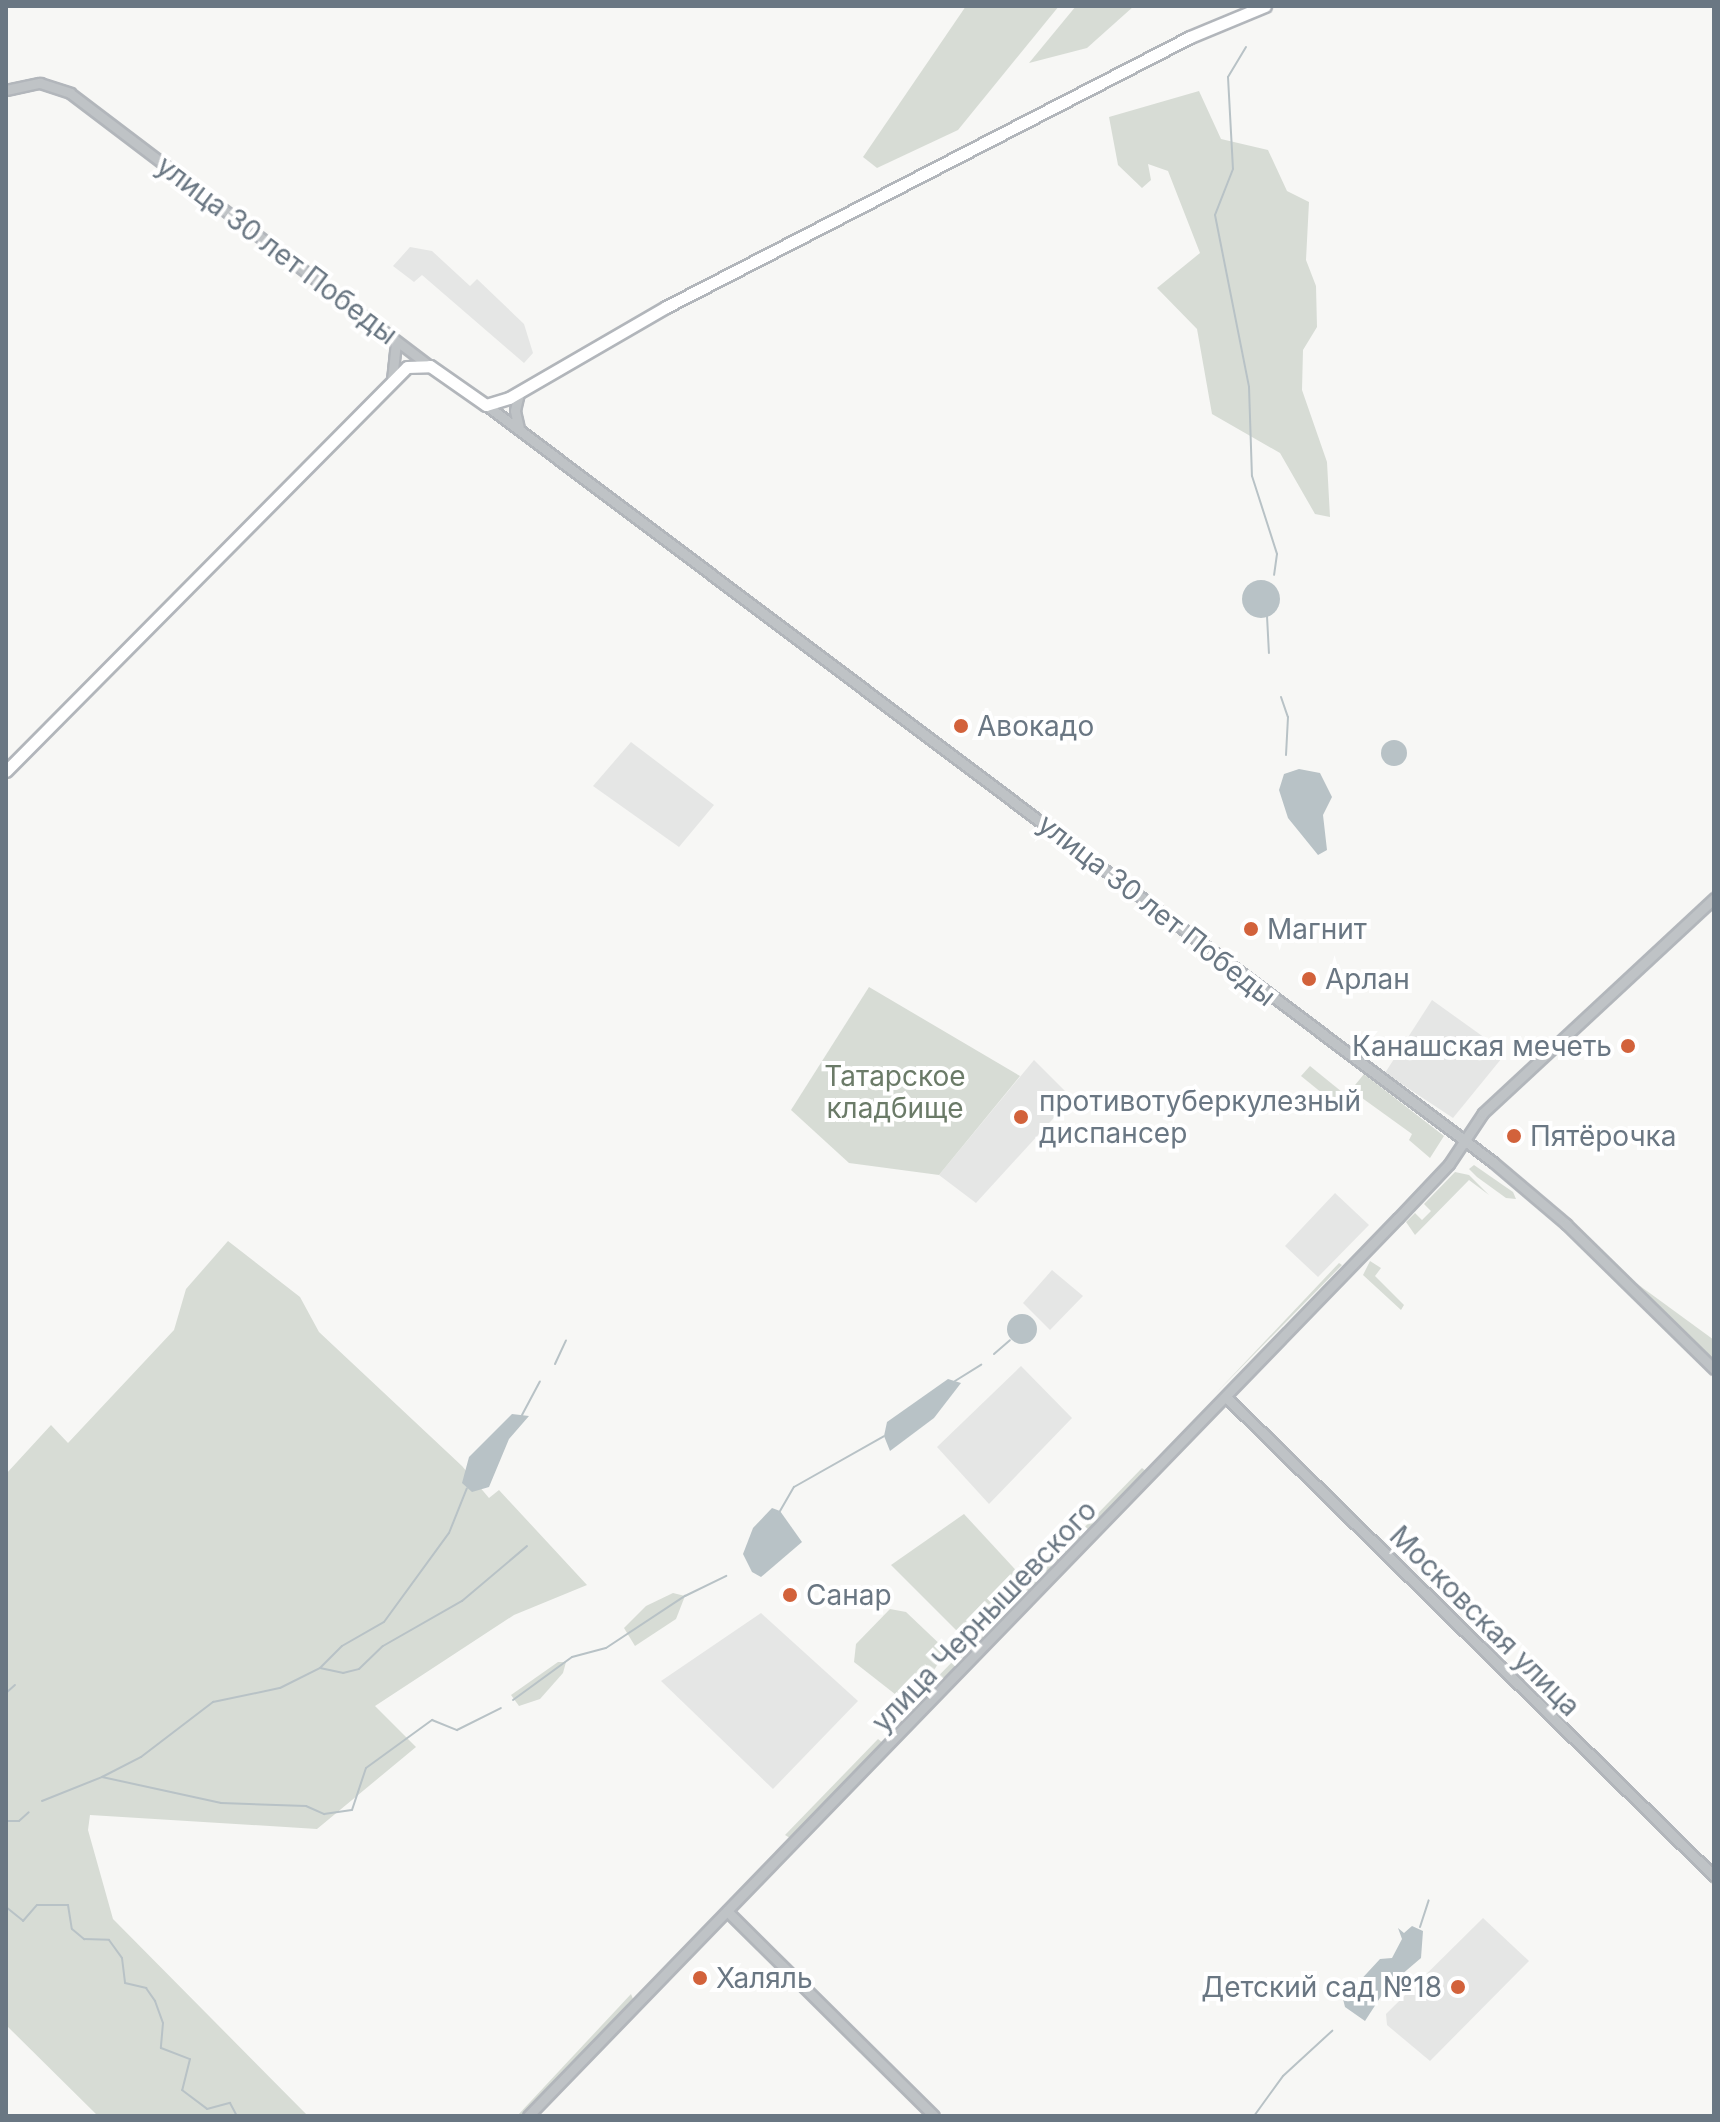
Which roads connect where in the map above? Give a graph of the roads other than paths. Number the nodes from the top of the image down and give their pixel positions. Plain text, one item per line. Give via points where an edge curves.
1 (1265, 6) edge
2 (6, 90) edge
3 (396, 341) junction
4 (430, 366) junction
5 (392, 381) junction
6 (519, 393) junction
7 (486, 405) junction
8 (521, 431) junction
9 (6, 771) edge
10 (1714, 898) edge
11 (1463, 1140) junction
12 (1714, 1369) edge
13 (1226, 1397) junction
14 (1714, 1876) edge
15 (727, 1911) junction
16 (528, 2116) edge
17 (934, 2116) edge

1 - 6 main road via 1190,37 666,307
2 - 3 street, улица 30 лет Победы via 40,83 70,93
3 - 4 street, улица 30 лет Победы
3 - 5 street via 398,365
4 - 5 main road via 407,367
4 - 7 main road, улица 30 лет Победы
5 - 9 main road
6 - 7 main road
6 - 8 street via 515,411
7 - 8 street, улица 30 лет Победы
8 - 11 street, улица 30 лет Победы
10 - 11 street, улица Чернышевского via 1483,1113
11 - 12 street, улица 30 лет Победы via 1566,1224
11 - 13 street, улица Чернышевского via 1449,1164
13 - 14 street, Московская улица
13 - 15 street, улица Чернышевского
15 - 16 street, улица Чернышевского
15 - 17 street

